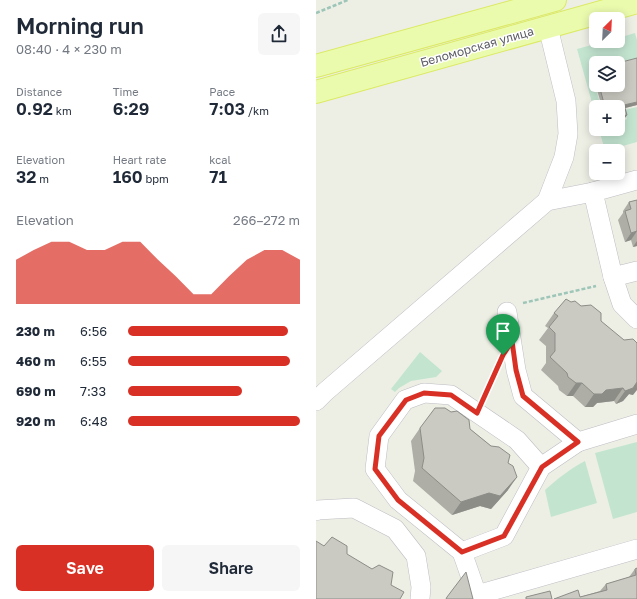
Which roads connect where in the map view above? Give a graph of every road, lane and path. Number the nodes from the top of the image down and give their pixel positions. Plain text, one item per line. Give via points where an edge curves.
1 (348, 0) edge
2 (555, 0) edge
3 (637, 2) edge
4 (316, 13) edge
5 (548, 27) junction
6 (316, 66) edge
7 (316, 92) edge
8 (637, 180) edge
9 (593, 192) junction
10 (547, 201) junction
11 (637, 271) edge
12 (614, 281) junction
13 (507, 312) joint
14 (637, 319) edge
15 (497, 370) dead end
16 (316, 401) edge
17 (477, 413) junction
18 (637, 424) edge
19 (578, 442) junction
20 (542, 467) junction
21 (316, 511) edge
22 (637, 549) edge
23 (462, 552) junction
24 (477, 597) edge
25 (420, 599) edge

1 - 4 path
2 - 6 main road, Беломорская улица
3 - 5 main road, Беломорская улица
5 - 7 main road, Беломорская улица
5 - 10 lane via 566,102 568,134 564,157
8 - 9 lane
9 - 10 lane
9 - 12 lane
10 - 16 lane
11 - 12 lane
12 - 13 path via 522,303
12 - 14 lane via 622,304
13 - 19 lane via 516,370 523,396
15 - 17 path
17 - 20 lane via 517,440
17 - 23 lane via 451,395 424,393 406,400 379,436 375,469 398,500
18 - 19 lane
19 - 20 lane
20 - 23 lane via 504,536
21 - 25 lane via 354,508 395,529 416,556 421,587
22 - 24 lane
23 - 24 lane

